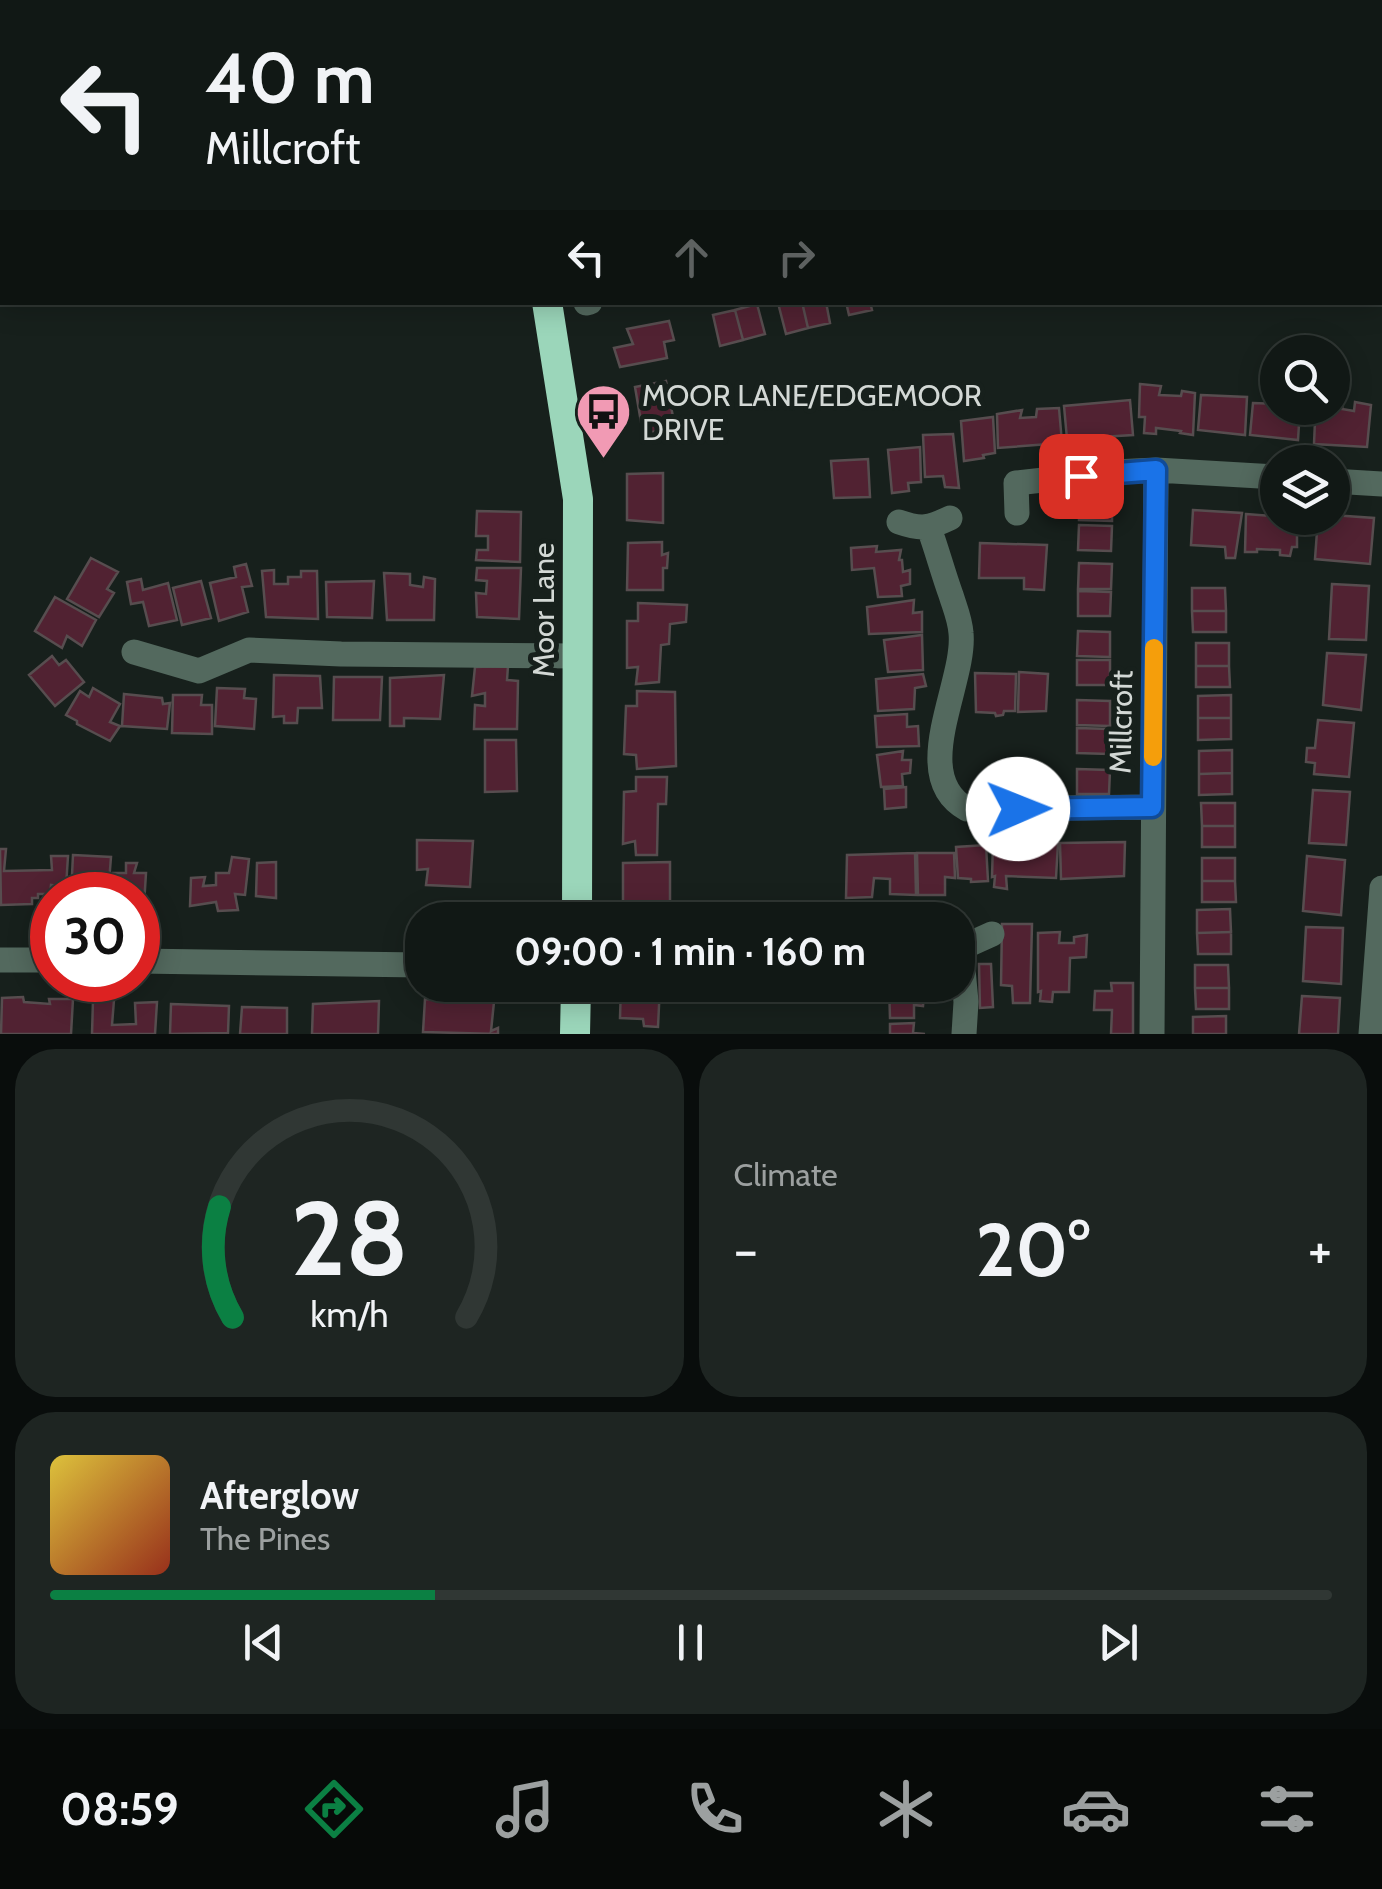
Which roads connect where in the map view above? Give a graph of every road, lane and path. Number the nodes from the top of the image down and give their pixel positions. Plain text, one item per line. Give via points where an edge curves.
1 (547, 305) edge
2 (1156, 470) junction
3 (1260, 477) edge
4 (1350, 482) edge
5 (1382, 484) edge
6 (1017, 513) dead end
7 (899, 522) dead end
8 (134, 652) dead end
9 (578, 656) junction
10 (1014, 776) dead end
11 (1152, 807) junction
12 (1018, 809) junction
13 (1382, 888) edge
14 (577, 902) edge
15 (992, 934) dead end
16 (975, 940) edge
17 (0, 960) edge
18 (30, 960) edge
19 (160, 961) edge
20 (405, 965) edge
21 (576, 1002) edge
22 (966, 1002) edge
23 (575, 1034) edge
24 (964, 1034) edge
25 (1152, 1034) edge
26 (1371, 1034) edge

1 - 9 highway, Moor Lane via 578,499
2 - 3 street
2 - 6 street via 1016,483
2 - 11 street, Millcroft
4 - 5 street
7 - 12 street via 940,523 962,635 942,720 943,782 966,808
8 - 9 street via 199,672 249,650
9 - 14 highway, Moor Lane
10 - 12 street
11 - 12 street
11 - 25 street, Millcroft
13 - 26 street
15 - 16 street
17 - 18 street
19 - 20 street
21 - 23 highway
22 - 24 street

